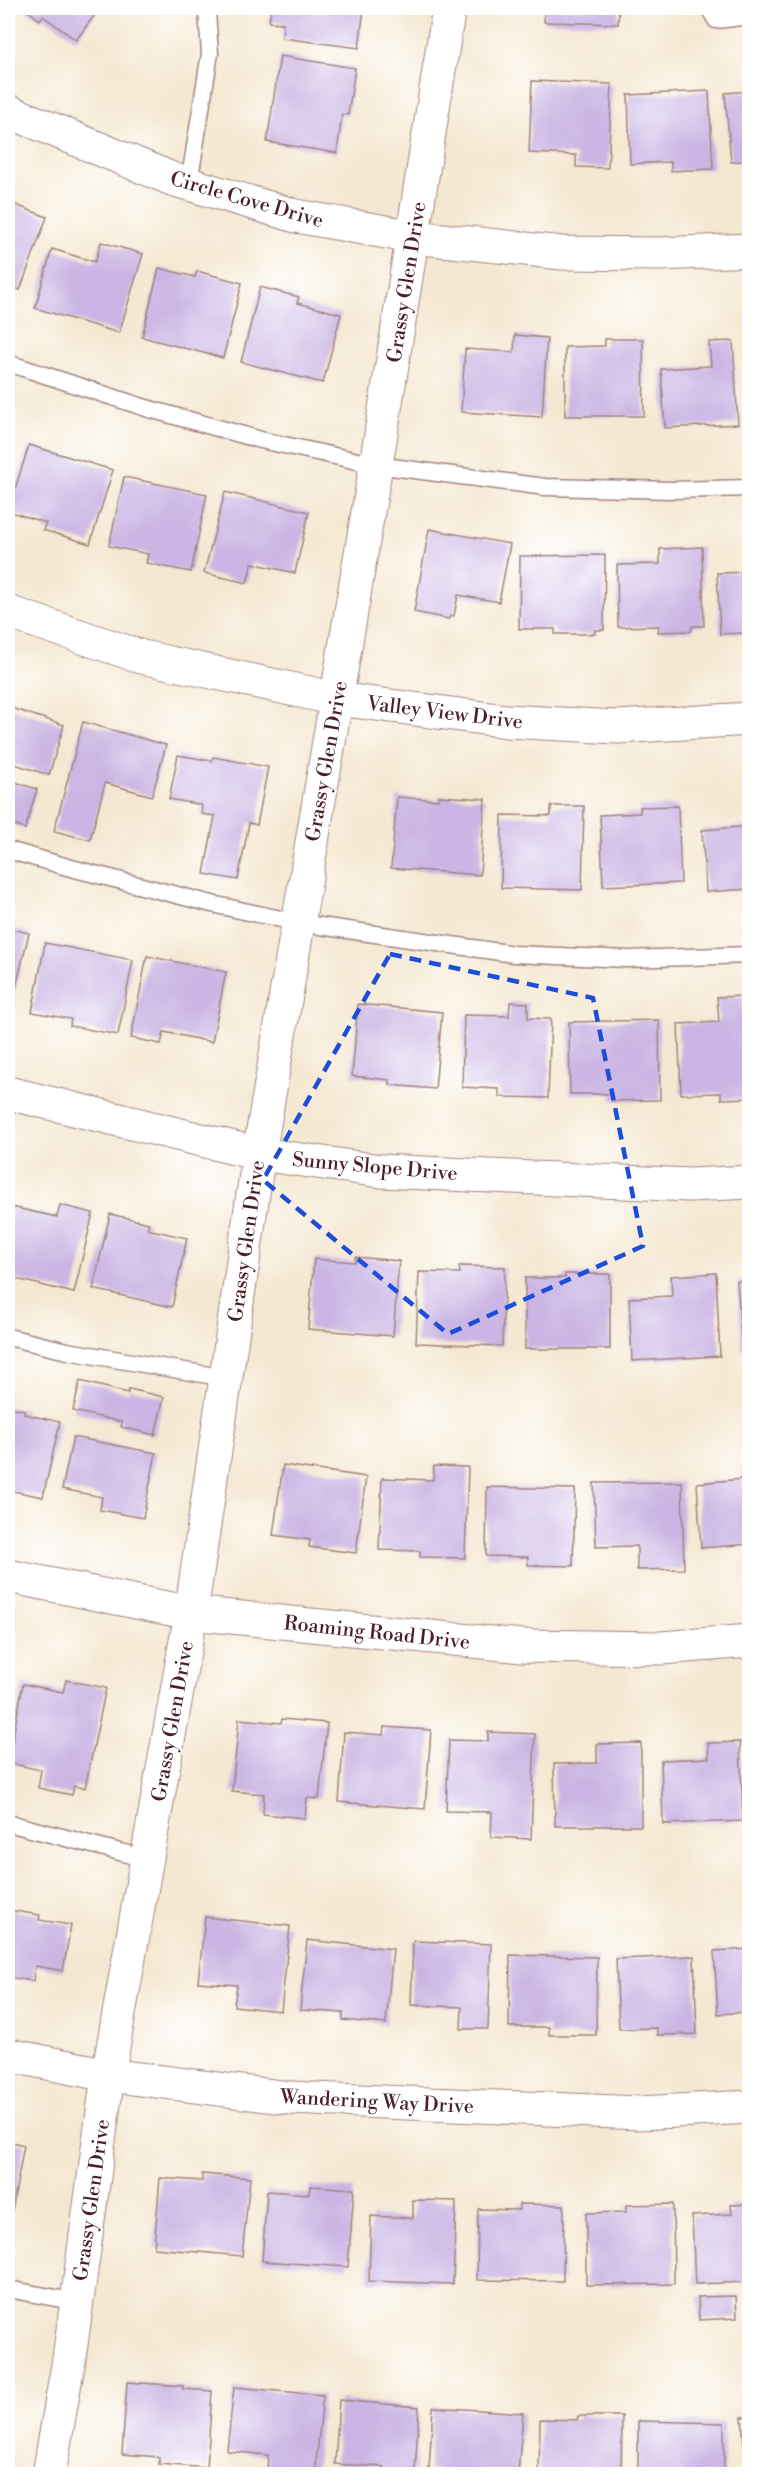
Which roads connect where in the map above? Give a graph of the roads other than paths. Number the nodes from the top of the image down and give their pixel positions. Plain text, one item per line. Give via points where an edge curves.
1 (203, 8) edge
2 (449, 8) edge
3 (708, 8) edge
4 (750, 16) edge
5 (8, 111) edge
6 (189, 184) junction
7 (414, 237) junction
8 (750, 250) edge
9 (8, 363) edge
10 (376, 465) junction
11 (750, 488) edge
12 (8, 612) edge
13 (337, 699) junction
14 (750, 719) edge
15 (8, 850) edge
16 (299, 923) junction
17 (750, 955) edge
18 (8, 1093) edge
19 (259, 1154) junction
20 (750, 1182) edge
21 (8, 1337) edge
22 (226, 1378) junction
23 (8, 1576) edge
24 (191, 1612) junction
25 (750, 1641) edge
26 (8, 1823) edge
27 (147, 1859) junction
28 (8, 2055) edge
29 (108, 2075) junction
30 (750, 2107) edge
31 (8, 2289) edge
32 (77, 2302) junction
33 (49, 2475) edge

1 - 6 lane via 207,12 210,53
2 - 7 street, Grassy Glen Drive
3 - 4 lane via 716,20
5 - 6 street, Circle Cove Drive
6 - 7 street, Circle Cove Drive via 296,216
7 - 8 street, Circle Cove Drive via 562,253
7 - 10 street, Grassy Glen Drive
9 - 10 lane via 250,437
10 - 11 lane via 545,487
10 - 13 street, Grassy Glen Drive
12 - 13 street, Valley View Drive via 142,657
13 - 14 street, Valley View Drive via 506,721 617,727
13 - 16 street, Grassy Glen Drive
15 - 16 lane
16 - 17 lane via 514,954 627,959
16 - 19 street, Grassy Glen Drive
18 - 19 street, Sunny Slope Drive
19 - 20 street, Sunny Slope Drive via 381,1171 690,1185
19 - 22 street, Grassy Glen Drive
21 - 22 lane
22 - 24 street, Grassy Glen Drive
23 - 24 street, Roaming Road Drive
24 - 25 street, Roaming Road Drive via 522,1647 661,1648
24 - 27 street, Grassy Glen Drive
26 - 27 lane
27 - 29 street, Grassy Glen Drive
28 - 29 street, Wandering Way Drive
29 - 30 street, Wandering Way Drive via 302,2098 639,2113
29 - 32 street, Grassy Glen Drive
31 - 32 lane
32 - 33 street, Grassy Glen Drive

